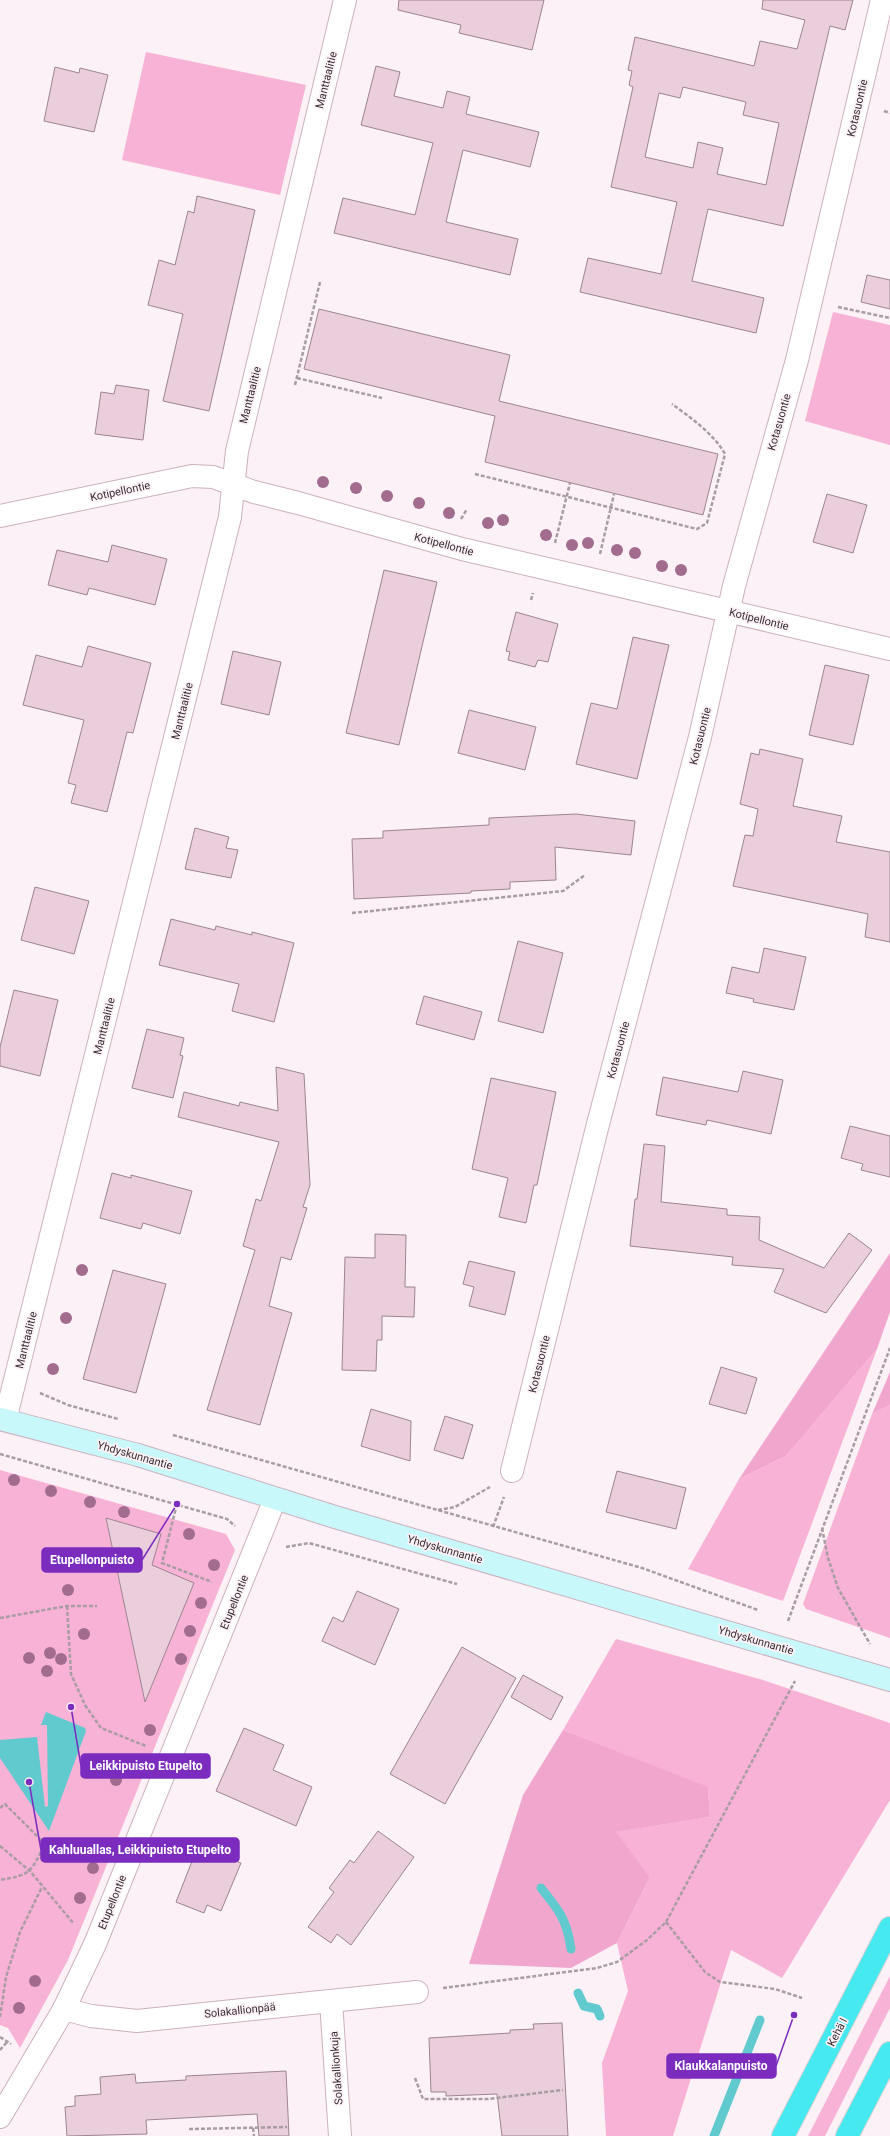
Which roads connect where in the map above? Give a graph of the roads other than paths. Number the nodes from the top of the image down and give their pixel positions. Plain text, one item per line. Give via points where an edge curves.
1 (345, 0) edge
2 (882, 0) edge
3 (233, 485) junction
4 (0, 516) edge
5 (728, 610) junction
6 (890, 649) edge
7 (3, 1419) edge
8 (512, 1471) road end
9 (274, 1499) junction
10 (888, 1680) edge
11 (890, 1928) edge
12 (417, 1992) road end
13 (331, 2001) junction
14 (64, 2010) junction
15 (890, 2053) edge
16 (0, 2117) edge
17 (340, 2136) edge
18 (783, 2136) edge
19 (848, 2136) edge

1 - 3 street, Manttaalitie via 237,451
2 - 5 street, Kotasuontie via 796,360
3 - 4 street, Kotipellontie via 213,477 192,476
3 - 5 street, Kotipellontie via 462,549
3 - 7 street, Manttaalitie via 230,517 15,1386
5 - 6 street, Kotipellontie via 814,633
5 - 8 street, Kotasuontie via 700,737
7 - 9 main road, Yhdyskunnantie via 138,1455
9 - 10 main road, Yhdyskunnantie
9 - 14 street, Etupellontie via 172,1758 95,1944
11 - 18 highway, Kehä I
12 - 13 street, Solakallionpää
13 - 14 street, Solakallionpää via 137,2021
13 - 17 street, Solakallionkuja
14 - 16 street, Etupellontie
15 - 19 highway

